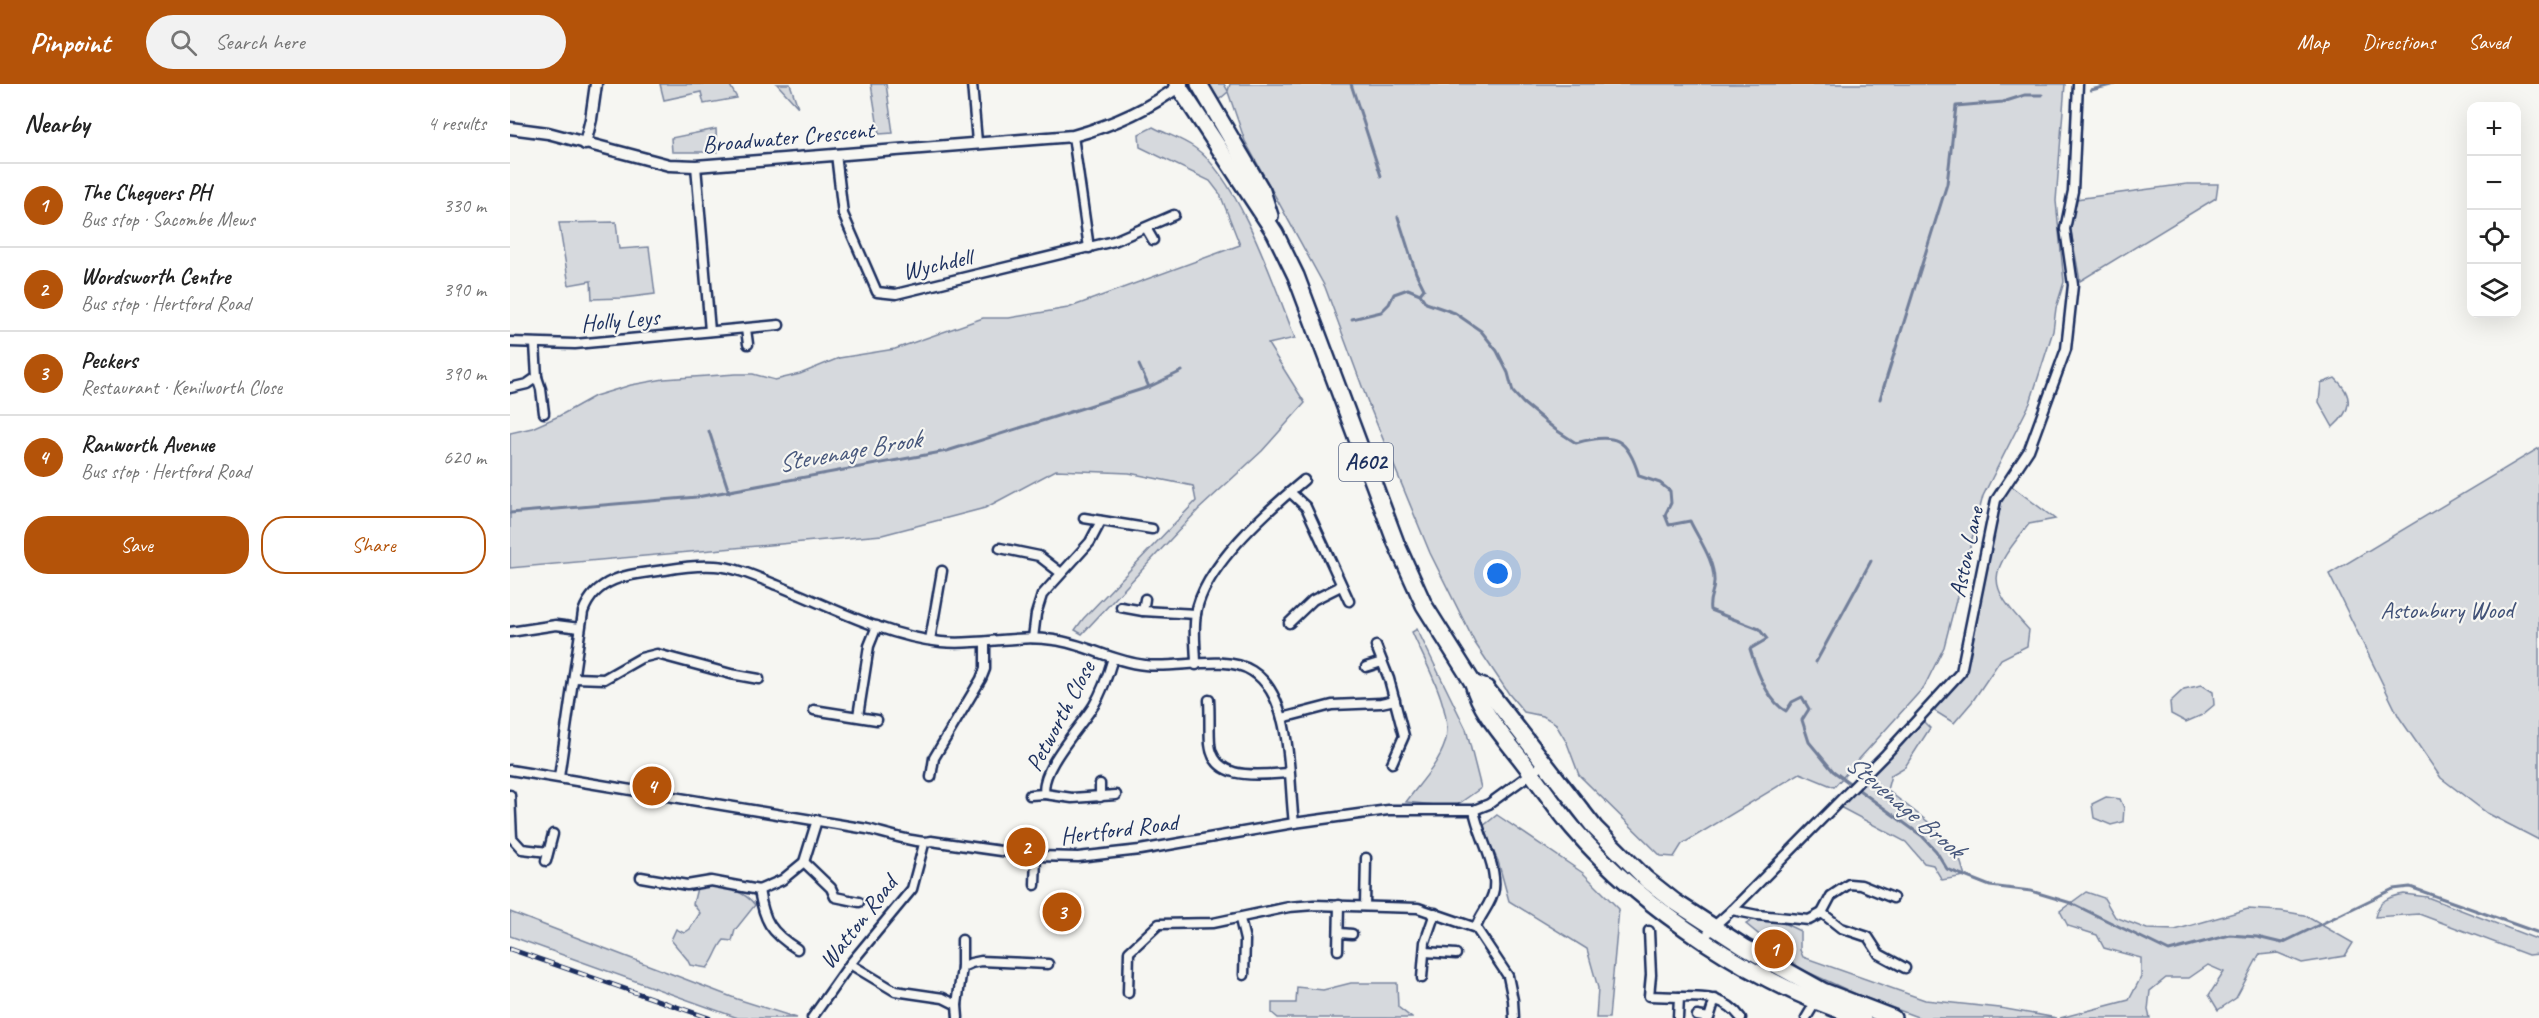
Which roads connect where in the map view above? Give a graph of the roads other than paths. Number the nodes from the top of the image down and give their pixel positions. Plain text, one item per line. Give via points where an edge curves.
1 (596, 84) edge
2 (972, 84) edge
3 (1199, 84) edge
4 (2078, 84) edge
5 (1179, 85) edge
6 (510, 128) edge
7 (1073, 136) junction
8 (977, 142) junction
9 (585, 144) junction
10 (836, 154) junction
11 (696, 166) junction
12 (1174, 215) dead end
13 (1146, 228) junction
14 (1275, 233) junction
15 (1153, 240) dead end
16 (1089, 248) junction
17 (779, 325) dead end
18 (746, 329) junction
19 (710, 331) junction
20 (510, 342) edge
21 (535, 344) junction
22 (748, 344) dead end
23 (537, 377) junction
24 (510, 388) edge
25 (544, 414) dead end
26 (1304, 480) dead end
27 (1290, 492) junction
28 (1084, 518) dead end
29 (1101, 520) junction
30 (1152, 529) dead end
31 (1000, 548) dead end
32 (942, 571) dead end
33 (1061, 573) junction
34 (1341, 586) junction
35 (1145, 599) dead end
36 (1349, 601) dead end
37 (1121, 607) dead end
38 (1143, 611) junction
39 (1300, 612) junction
40 (1196, 614) junction
41 (1308, 620) dead end
42 (1289, 623) dead end
43 (877, 626) junction
44 (580, 628) junction
45 (510, 632) edge
46 (1033, 638) junction
47 (930, 640) junction
48 (986, 642) junction
49 (1376, 646) dead end
50 (1113, 658) junction
51 (1382, 662) junction
52 (1196, 665) junction
53 (747, 666) dead end
54 (1366, 667) dead end
55 (745, 677) junction
56 (574, 678) junction
57 (759, 679) dead end
58 (1473, 683) junction
59 (1395, 699) junction
60 (1209, 700) dead end
61 (814, 710) dead end
62 (858, 716) junction
63 (1282, 718) junction
64 (1210, 719) junction
65 (1221, 719) dead end
66 (878, 720) dead end
67 (1404, 736) junction
68 (1415, 736) dead end
69 (1392, 763) dead end
70 (1538, 768) junction
71 (511, 770) edge
72 (1289, 772) junction
73 (559, 777) junction
74 (931, 777) dead end
75 (510, 780) edge
76 (1100, 784) dead end
77 (1045, 794) junction
78 (510, 795) edge
79 (1030, 795) dead end
80 (1116, 795) dead end
81 (1100, 797) junction
82 (1474, 810) junction
83 (817, 820) junction
84 (1294, 823) junction
85 (553, 834) dead end
86 (511, 838) edge
87 (924, 844) junction
88 (1036, 856) junction
89 (1366, 858) dead end
90 (804, 862) junction
91 (641, 877) dead end
92 (1035, 885) dead end
93 (759, 890) junction
94 (1893, 898) dead end
95 (859, 902) dead end
96 (1339, 905) junction
97 (1365, 906) junction
98 (1732, 910) junction
99 (1435, 913) junction
100 (1822, 913) junction
101 (1240, 919) junction
102 (1713, 927) junction
103 (1476, 928) junction
104 (1649, 931) dead end
105 (1340, 933) junction
106 (1352, 934) dead end
107 (962, 940) dead end
108 (1703, 940) junction
109 (797, 949) dead end
110 (1338, 950) dead end
111 (1425, 952) junction
112 (1456, 954) dead end
113 (1879, 954) junction
114 (1871, 961) dead end
115 (850, 964) junction
116 (1048, 964) dead end
117 (962, 967) junction
118 (1905, 968) dead end
119 (1244, 975) dead end
120 (1422, 978) dead end
121 (1128, 993) dead end
122 (1819, 996) junction
123 (1679, 997) junction
124 (1714, 999) junction
125 (957, 1005) junction
126 (1697, 1016) dead end
127 (812, 1018) edge
128 (958, 1018) edge
129 (1514, 1018) edge
130 (1678, 1018) edge
131 (1709, 1018) edge
132 (1718, 1018) edge
133 (1741, 1018) edge
134 (1806, 1018) edge
135 (1863, 1018) edge
136 (1893, 1018) edge

1 - 9 street
2 - 8 street
3 - 14 highway, A602 via 1262,191
4 - 98 street, Aston Lane via 2073,191 2065,229 2073,285 2066,349 2029,450 1996,500 1961,672
5 - 7 street, Broadwater Crescent via 1127,118
5 - 14 highway, A602
6 - 9 street, Broadwater Crescent via 548,133
7 - 8 street, Broadwater Crescent
7 - 16 street
8 - 10 street, Broadwater Crescent
9 - 11 street, Broadwater Crescent via 669,165
10 - 11 street, Broadwater Crescent
10 - 16 street, Wychdell via 843,214 877,292 896,294
11 - 19 street
12 - 13 street, Wychdell
13 - 15 street
13 - 16 street, Wychdell
14 - 58 highway, A602 via 1296,276 1396,543 1424,605
17 - 18 street, Holly Leys
18 - 19 street, Holly Leys
18 - 22 street
19 - 21 street, Holly Leys via 592,343
20 - 21 street, Holly Leys
21 - 23 street
23 - 24 street
23 - 25 street
26 - 27 street
27 - 34 street via 1306,507
27 - 40 street via 1222,559
28 - 29 street
29 - 30 street
29 - 33 street via 1090,542
31 - 33 street via 1040,556
32 - 47 street
33 - 46 street via 1039,601
34 - 36 street
34 - 39 street via 1318,596
35 - 38 street
37 - 38 street
38 - 40 street
39 - 41 street
39 - 42 street
40 - 52 street
43 - 44 street via 764,580 717,566 692,566 627,574 608,581 589,598
43 - 47 street
43 - 62 street via 869,646
44 - 45 street via 556,625
44 - 56 street
46 - 48 street
46 - 50 street via 1067,642
47 - 48 street
48 - 74 street via 981,679 934,758
49 - 51 street
50 - 52 street via 1143,665
50 - 77 street, Petworth Close via 1097,700 1050,768 1043,788
51 - 54 street
51 - 59 street
52 - 63 street via 1233,664 1252,671 1269,687
53 - 55 street
55 - 56 street via 657,654 641,658 604,679
55 - 57 street
56 - 73 street
58 - 70 highway, A602 via 1476,696 1502,733
58 - 70 highway, A602 via 1486,688 1520,732
59 - 63 street via 1332,705
59 - 67 street
60 - 64 street
61 - 62 street
62 - 66 street
63 - 72 street
64 - 65 street
64 - 72 street via 1213,757 1224,770 1236,774
67 - 68 street
67 - 69 street
70 - 82 street, Hertford Road via 1489,804
70 - 102 highway, A602 via 1647,879
70 - 108 highway, A602 via 1573,828 1648,899
71 - 73 street, Hertford Road
71 - 75 street
72 - 84 street
73 - 83 street, Hertford Road
76 - 81 street
77 - 79 street, Petworth Close
77 - 81 street, Petworth Close
78 - 86 street
80 - 81 street, Petworth Close
82 - 84 street, Hertford Road via 1388,810
82 - 103 street via 1494,887
83 - 87 street, Hertford Road
83 - 90 street
84 - 88 street, Hertford Road via 1105,855
85 - 86 street via 547,856 522,849
87 - 88 street, Hertford Road
87 - 115 street, Watton Road via 912,889
88 - 92 street
89 - 97 street via 1361,877
90 - 93 street via 782,880
90 - 95 street via 835,897
91 - 93 street via 687,885 711,881
93 - 109 street via 768,924
94 - 100 street via 1848,884 1831,896
96 - 97 street
96 - 101 street via 1289,907
96 - 105 street
97 - 99 street via 1418,908
98 - 100 street via 1809,920
98 - 102 street, Aston Lane
99 - 103 street
99 - 111 street via 1426,934
100 - 113 street via 1841,928 1868,937
101 - 119 street via 1245,940
101 - 121 street via 1159,924 1130,952
102 - 108 street, Aston Lane
102 - 122 highway, A602
103 - 129 street via 1508,976
104 - 123 street via 1649,996
105 - 106 street
105 - 110 street
107 - 117 street
108 - 122 highway, A602 via 1784,988
111 - 112 street
111 - 120 street
113 - 114 street
113 - 118 street
115 - 125 street via 895,991 943,998
115 - 127 street, Watton Road
116 - 117 street via 981,961
117 - 125 street
122 - 134 street
122 - 135 highway, A602
122 - 136 highway, A602
123 - 124 street
123 - 130 street
124 - 131 street
124 - 133 street via 1731,1007
125 - 128 street
126 - 131 street
131 - 132 street

